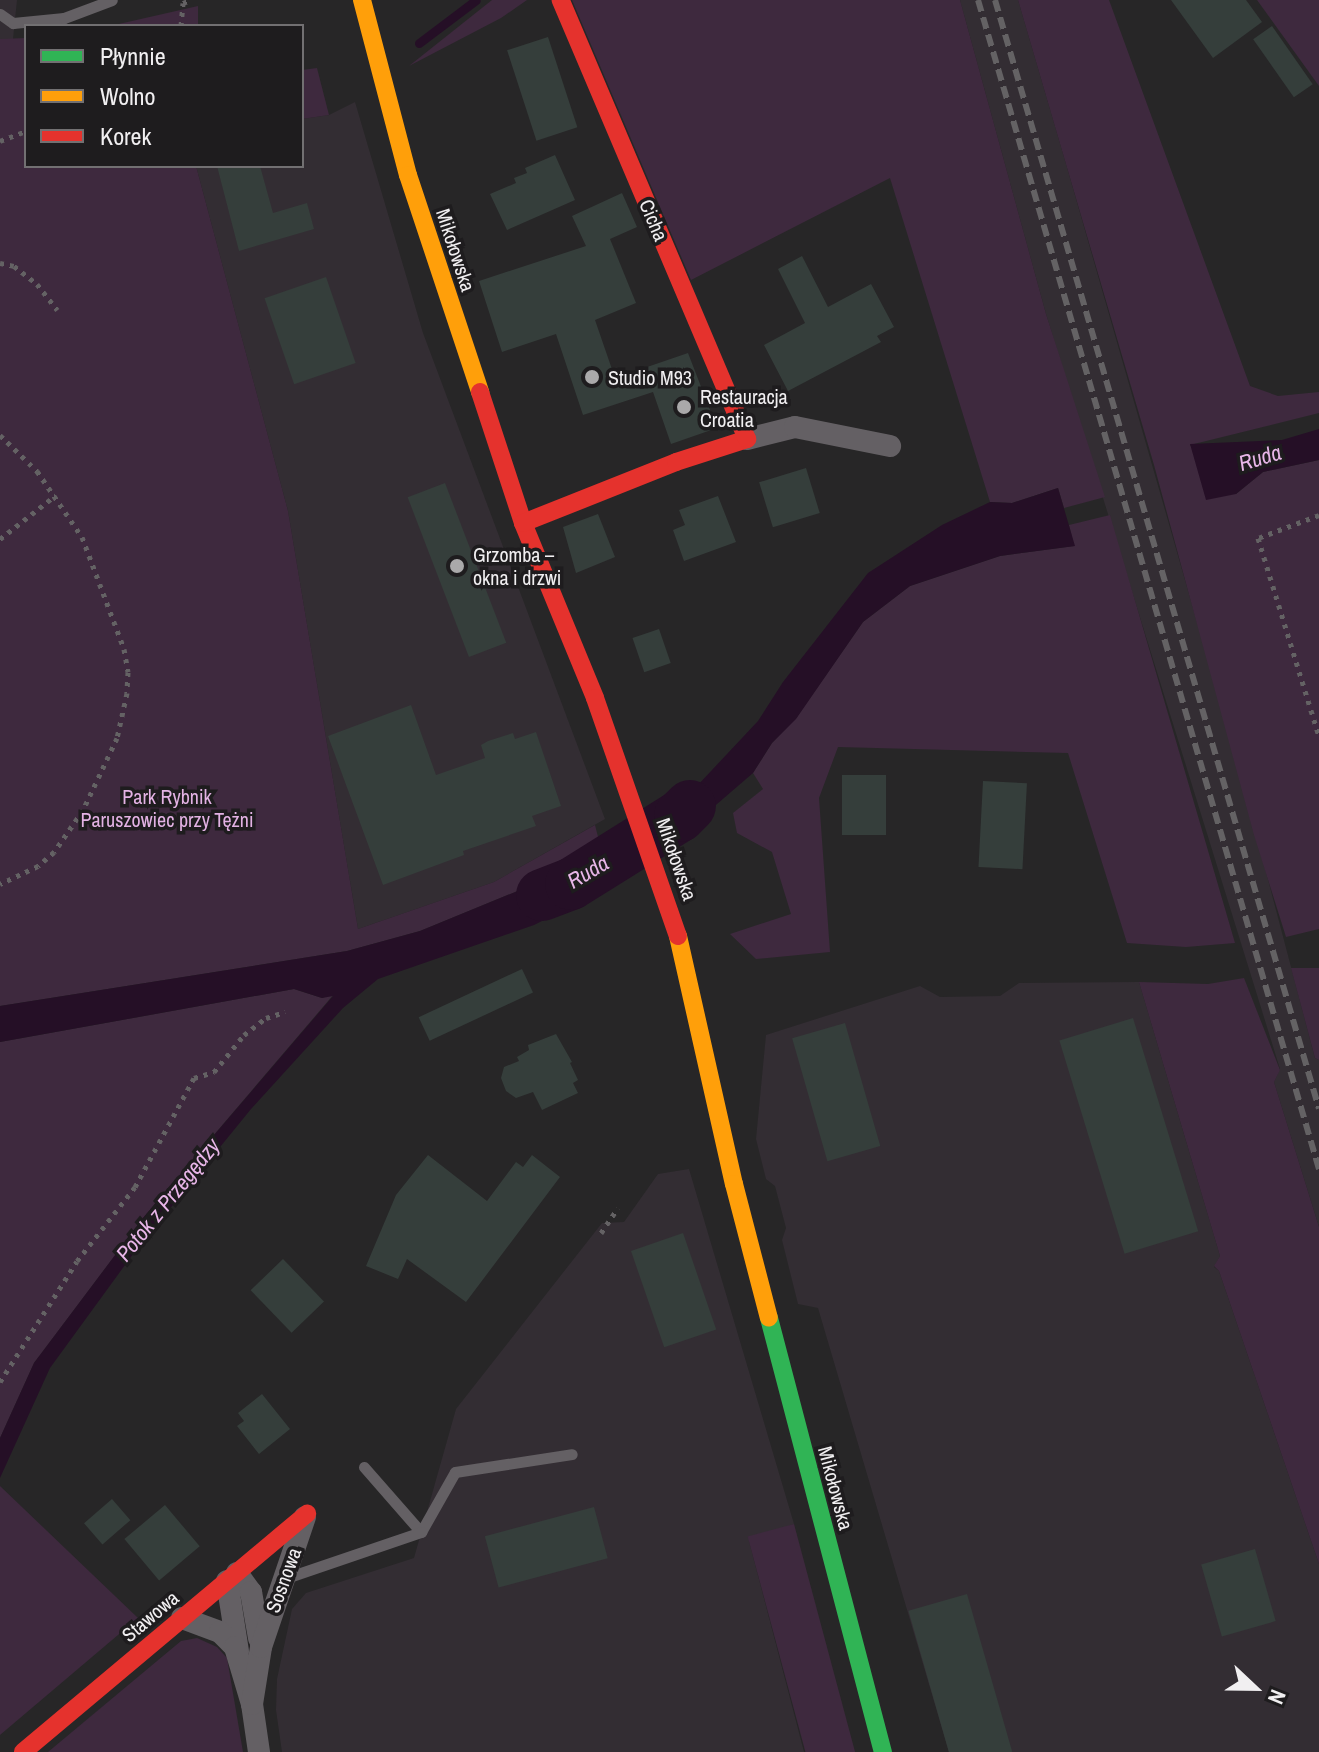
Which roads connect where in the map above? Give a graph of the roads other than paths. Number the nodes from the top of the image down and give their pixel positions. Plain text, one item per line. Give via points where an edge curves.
1 (112, 0) edge
2 (362, 0) edge
3 (561, 0) edge
4 (0, 14) edge
5 (747, 439) junction
6 (890, 446) dead end
7 (523, 523) junction
8 (572, 1454) dead end
9 (364, 1467) dead end
10 (307, 1514) joint
11 (421, 1532) junction
12 (232, 1577) junction
13 (282, 1579) junction
14 (182, 1618) junction
15 (261, 1647) junction
16 (238, 1651) junction
17 (252, 1704) junction
18 (23, 1752) edge
19 (259, 1752) edge
20 (883, 1752) edge

1 - 4 lane via 64,18 13,23
2 - 7 main road, Mikołowska via 408,175
3 - 5 main road, Cicha
5 - 6 street via 795,427
5 - 7 main road
7 - 20 main road, Mikołowska via 634,801 691,981 734,1184
8 - 11 lane via 455,1472
9 - 11 lane
10 - 12 main road, Stawowa
10 - 13 street, Sosnowa
11 - 13 lane
12 - 14 main road, Stawowa
12 - 15 street, Sosnowa via 251,1592
12 - 16 street, Sosnowa
13 - 15 street, Sosnowa
14 - 16 street via 220,1632
14 - 18 main road, Stawowa
15 - 17 street, Sosnowa
16 - 17 street, Sosnowa
17 - 19 street, Sosnowa

